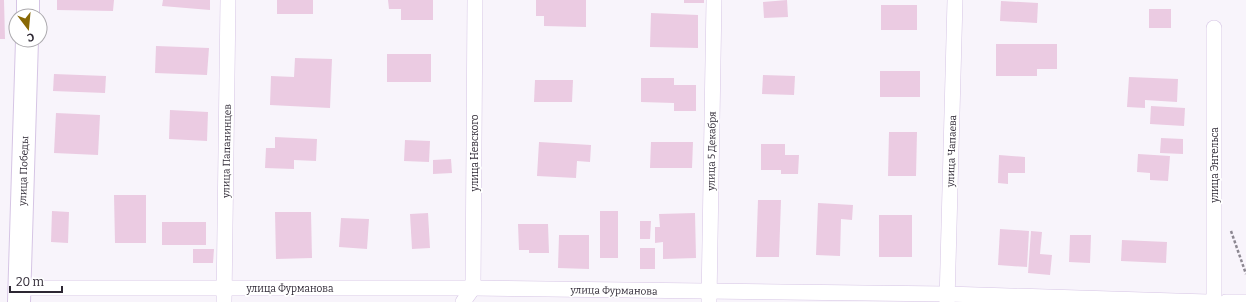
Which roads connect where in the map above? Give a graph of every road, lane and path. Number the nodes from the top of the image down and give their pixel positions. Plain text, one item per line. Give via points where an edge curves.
1 (228, 0) edge
2 (475, 0) edge
3 (714, 0) edge
4 (955, 0) edge
5 (1214, 28) dead end
6 (27, 48) edge
7 (473, 288) junction
8 (20, 295) edge
9 (224, 295) edge
10 (709, 297) edge
11 (947, 298) edge
12 (463, 302) edge
13 (1208, 302) edge
14 (1214, 302) edge
15 (1226, 302) edge
16 (1246, 302) edge

1 - 9 street, улица Папанинцев
2 - 7 street, улица Невского
3 - 10 street, улица 5 Декабря
4 - 11 street, улица Чапаева
5 - 14 street, улица Энгельса
6 - 8 main road, улица Победы
7 - 9 street, улица Фурманова
7 - 10 street, улица Фурманова
7 - 12 street
8 - 9 street, улица Фурманова
10 - 11 street, улица Фурманова
11 - 13 street, улица Фурманова
15 - 16 street

